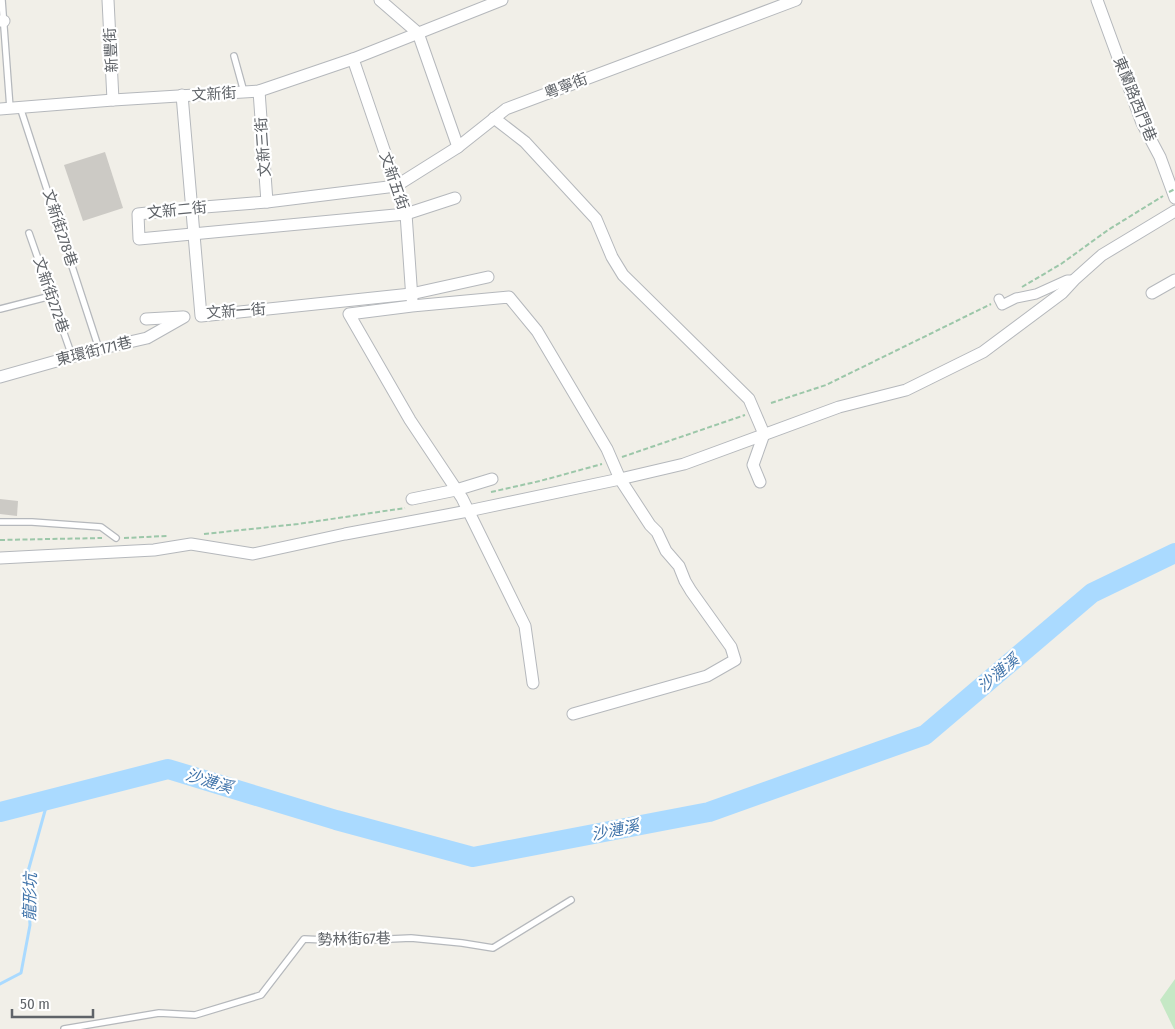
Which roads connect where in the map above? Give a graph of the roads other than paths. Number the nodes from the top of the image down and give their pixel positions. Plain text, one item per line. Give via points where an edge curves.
1 (2, 0) edge
2 (108, 0) edge
3 (380, 0) edge
4 (502, 0) edge
5 (796, 0) edge
6 (1097, 0) edge
7 (2, 21) edge
8 (418, 33) junction
9 (234, 56) dead end
10 (354, 59) junction
11 (259, 91) junction
12 (244, 92) junction
13 (182, 96) junction
14 (114, 100) junction
15 (10, 108) edge
16 (494, 118) junction
17 (458, 147) junction
18 (396, 186) junction
19 (1172, 195) edge
20 (455, 198) dead end
21 (267, 202) junction
22 (192, 208) junction
23 (1175, 211) edge
24 (406, 214) junction
25 (29, 233) dead end
26 (194, 235) junction
27 (488, 278) dead end
28 (1074, 280) junction
29 (1175, 280) edge
30 (1152, 292) dead end
31 (411, 294) junction
32 (51, 296) junction
33 (999, 299) road end
34 (412, 306) junction
35 (0, 309) edge
36 (201, 316) junction
37 (184, 317) junction
38 (146, 320) dead end
39 (99, 348) junction
40 (72, 356) junction
41 (0, 377) edge
42 (764, 434) junction
43 (492, 479) dead end
44 (620, 479) junction
45 (760, 482) dead end
46 (456, 490) junction
47 (410, 503) road end
48 (468, 511) junction
49 (0, 522) edge
50 (116, 538) road end
51 (0, 558) edge
52 (533, 683) dead end
53 (573, 714) dead end
54 (571, 900) dead end
55 (64, 1029) edge

1 - 7 lane, 文新街278巷
2 - 14 street, 新豐街
3 - 8 street
4 - 8 street
5 - 16 street, 粵寧街 via 506,109
6 - 19 street, 東蘭路西門巷
7 - 15 lane, 文新街278巷
8 - 10 street, 文新街
8 - 17 street
9 - 12 lane
10 - 11 street, 文新街
10 - 18 street, 文新五街
11 - 12 street, 文新街
11 - 21 street, 文新三街
12 - 13 street, 文新街
13 - 14 street, 文新街
13 - 22 street, 文新一街
14 - 15 street, 文新街
15 - 39 lane, 文新街278巷
16 - 17 street, 粵寧街
16 - 42 street via 525,142 596,219 612,257 624,275 749,399
17 - 18 street, 文新二街
18 - 21 street, 文新二街
18 - 24 street, 文新五街
20 - 24 street, 文新二街
21 - 22 street, 文新二街
22 - 26 street, 文新一街
22 - 26 street, 文新二街 via 138,214 139,239
23 - 28 street via 1102,255
24 - 26 street, 文新二街
24 - 31 street, 文新五街
25 - 32 lane, 文新街272巷
26 - 36 street, 文新一街
27 - 31 street, 文新一街
28 - 33 street via 1002,305
28 - 42 street via 1062,293 983,352 906,390 839,406
29 - 30 street
31 - 34 street, 文新五街
31 - 36 street, 文新一街
32 - 35 lane
32 - 40 lane, 文新街272巷
34 - 44 street via 509,297 537,331 607,449
34 - 46 street via 349,314 410,420
36 - 37 street
37 - 38 street
37 - 39 street, 東環街171巷 via 148,338
39 - 40 street, 東環街171巷
40 - 41 street, 東環街171巷
42 - 44 street via 684,464
42 - 45 street via 754,466
43 - 46 street
44 - 48 street
44 - 53 street via 679,566 691,591 731,646 735,660 707,676
46 - 47 street
46 - 48 street
48 - 51 street via 253,554 191,544 154,550
48 - 52 street via 525,626
49 - 50 lane via 101,527
54 - 55 lane, 勢林街67巷 via 493,948 411,938 304,939 261,995 195,1015 159,1014

